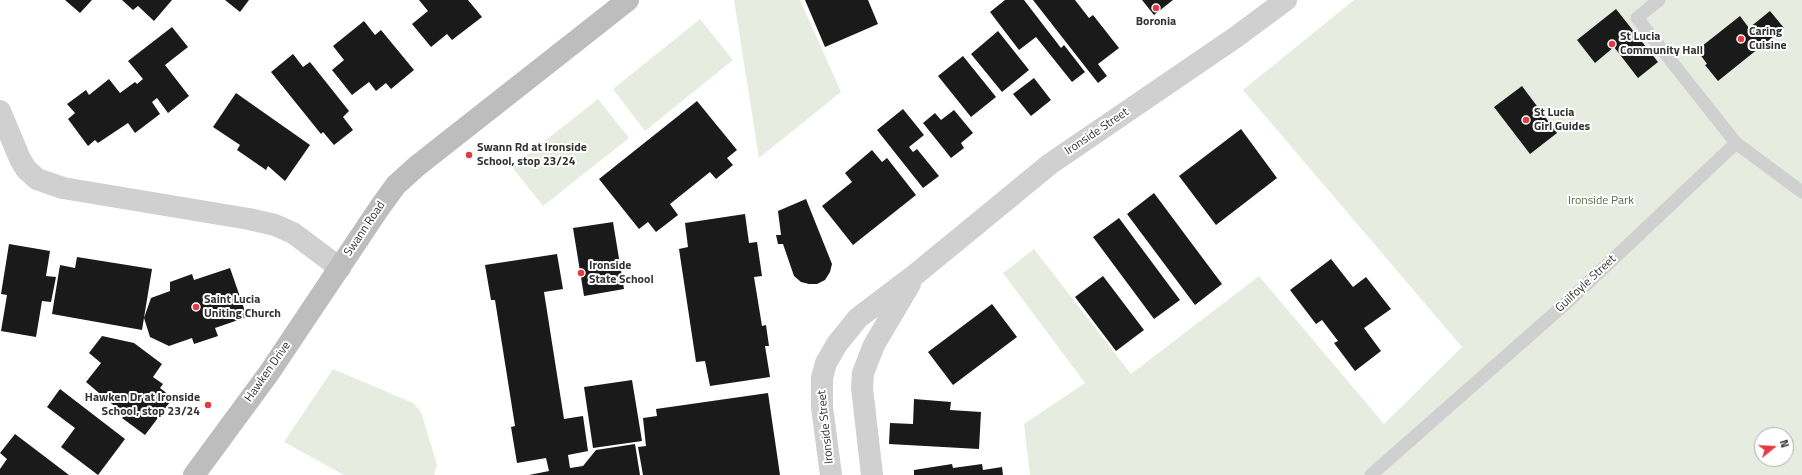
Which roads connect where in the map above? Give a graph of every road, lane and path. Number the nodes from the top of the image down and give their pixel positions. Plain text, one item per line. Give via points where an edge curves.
1 (628, 0) edge
2 (1286, 0) edge
3 (1659, 0) edge
4 (0, 111) edge
5 (1736, 143) junction
6 (1802, 192) edge
7 (340, 268) junction
8 (916, 274) junction
9 (194, 475) edge
10 (831, 475) edge
11 (872, 475) edge
12 (1371, 475) edge

1 - 7 main road, Swann Road via 396,185
2 - 8 street, Ironside Street via 1050,164
3 - 5 lane via 1637,18
4 - 7 street, Swann Road via 20,159 37,179 63,188 249,219 275,226 293,233
5 - 6 lane
5 - 12 lane, Guilfoyle Street via 1572,298
7 - 9 main road, Hawken Drive via 269,373
8 - 10 street, Ironside Street via 858,318 842,336 826,364 821,399
8 - 11 street, Ironside Street via 874,345 864,368 862,383

